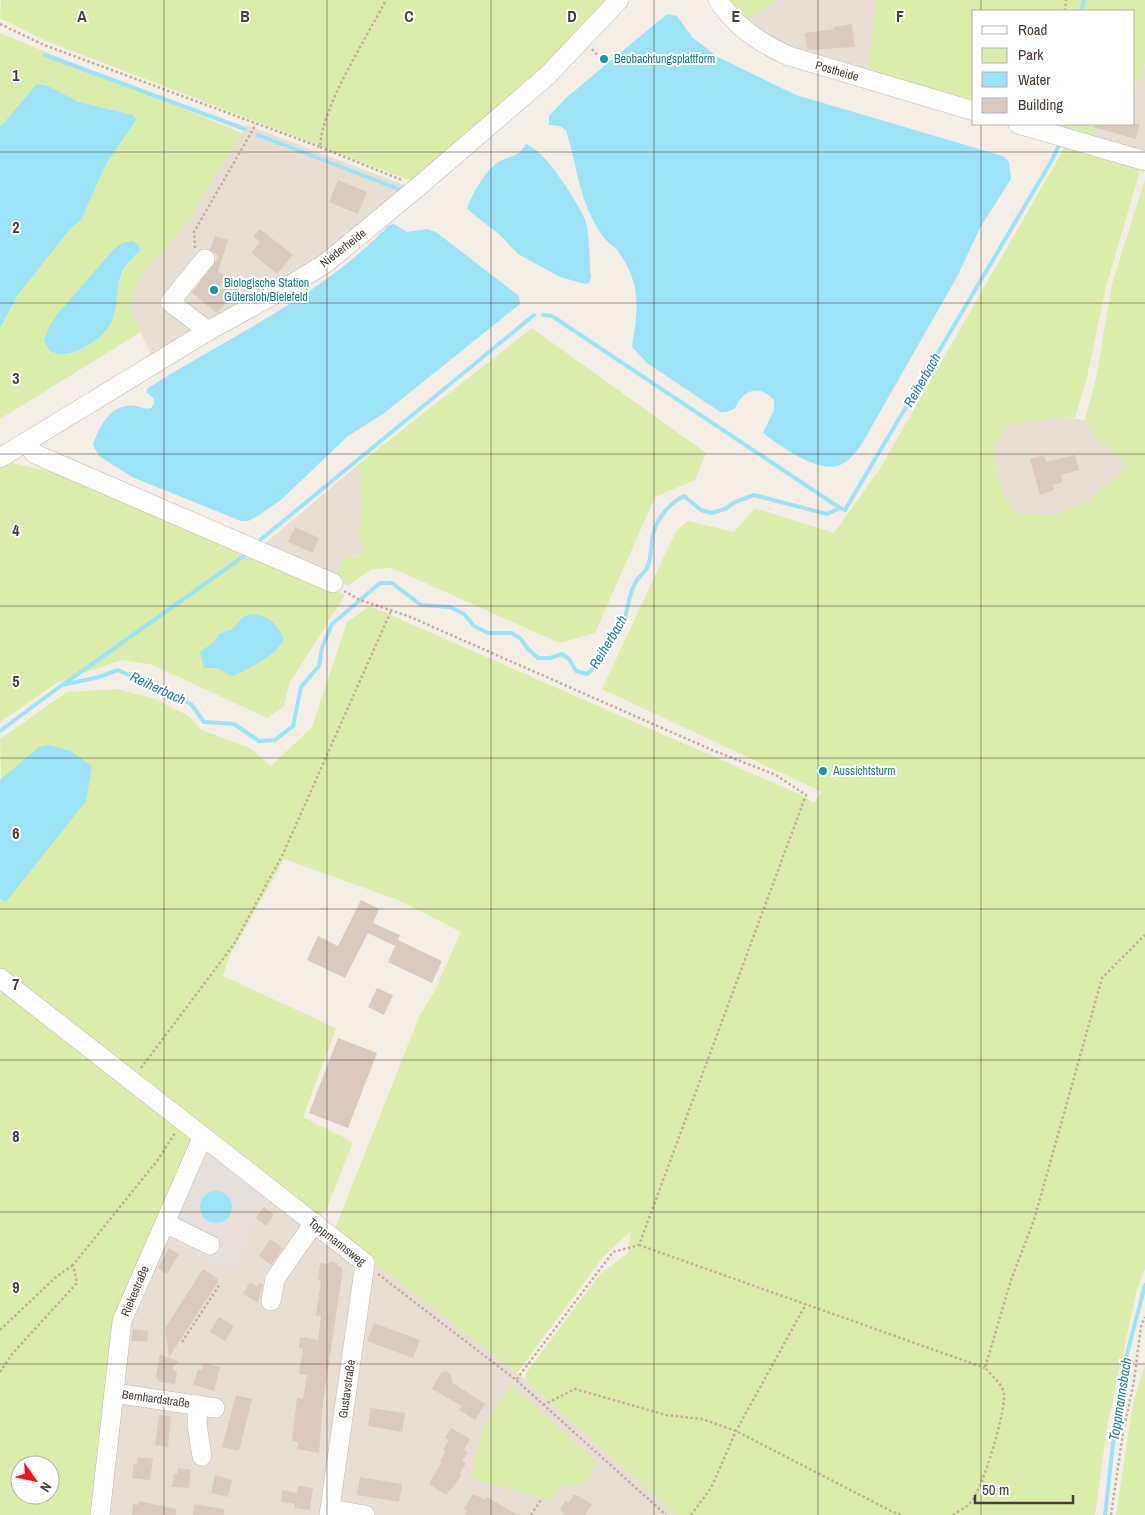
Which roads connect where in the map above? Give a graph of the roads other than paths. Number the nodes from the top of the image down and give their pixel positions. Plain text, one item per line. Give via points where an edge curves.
1 (619, 0) edge
2 (718, 0) edge
3 (972, 110) edge
4 (1021, 125) edge
5 (1145, 161) edge
6 (205, 259) road end
7 (208, 331) junction
8 (26, 442) junction
9 (0, 458) edge
10 (333, 583) road end
11 (0, 978) edge
12 (202, 1138) junction
13 (314, 1223) junction
14 (164, 1224) junction
15 (210, 1245) dead end
16 (365, 1263) joint
17 (271, 1301) dead end
18 (114, 1393) junction
19 (202, 1456) dead end
20 (329, 1512) edge
21 (100, 1515) edge
22 (365, 1515) edge

1 - 7 street, Niederheide via 548,75 326,263
2 - 3 street, Postheide via 740,26 772,49
4 - 5 street
6 - 7 street via 170,302
7 - 8 street, Niederheide
8 - 9 street, Niederheide
8 - 10 street via 35,454
11 - 12 street, Toppmannsweg
12 - 13 street, Toppmannsweg
12 - 14 street, Riekestraße
13 - 16 street, Toppmannsweg
13 - 17 street via 275,1279
14 - 15 street
14 - 18 street, Riekestraße via 122,1321
16 - 20 street, Gustavstraße
18 - 19 street, Bernhardstraße via 207,1407 197,1424
18 - 21 street, Riekestraße
20 - 22 street

